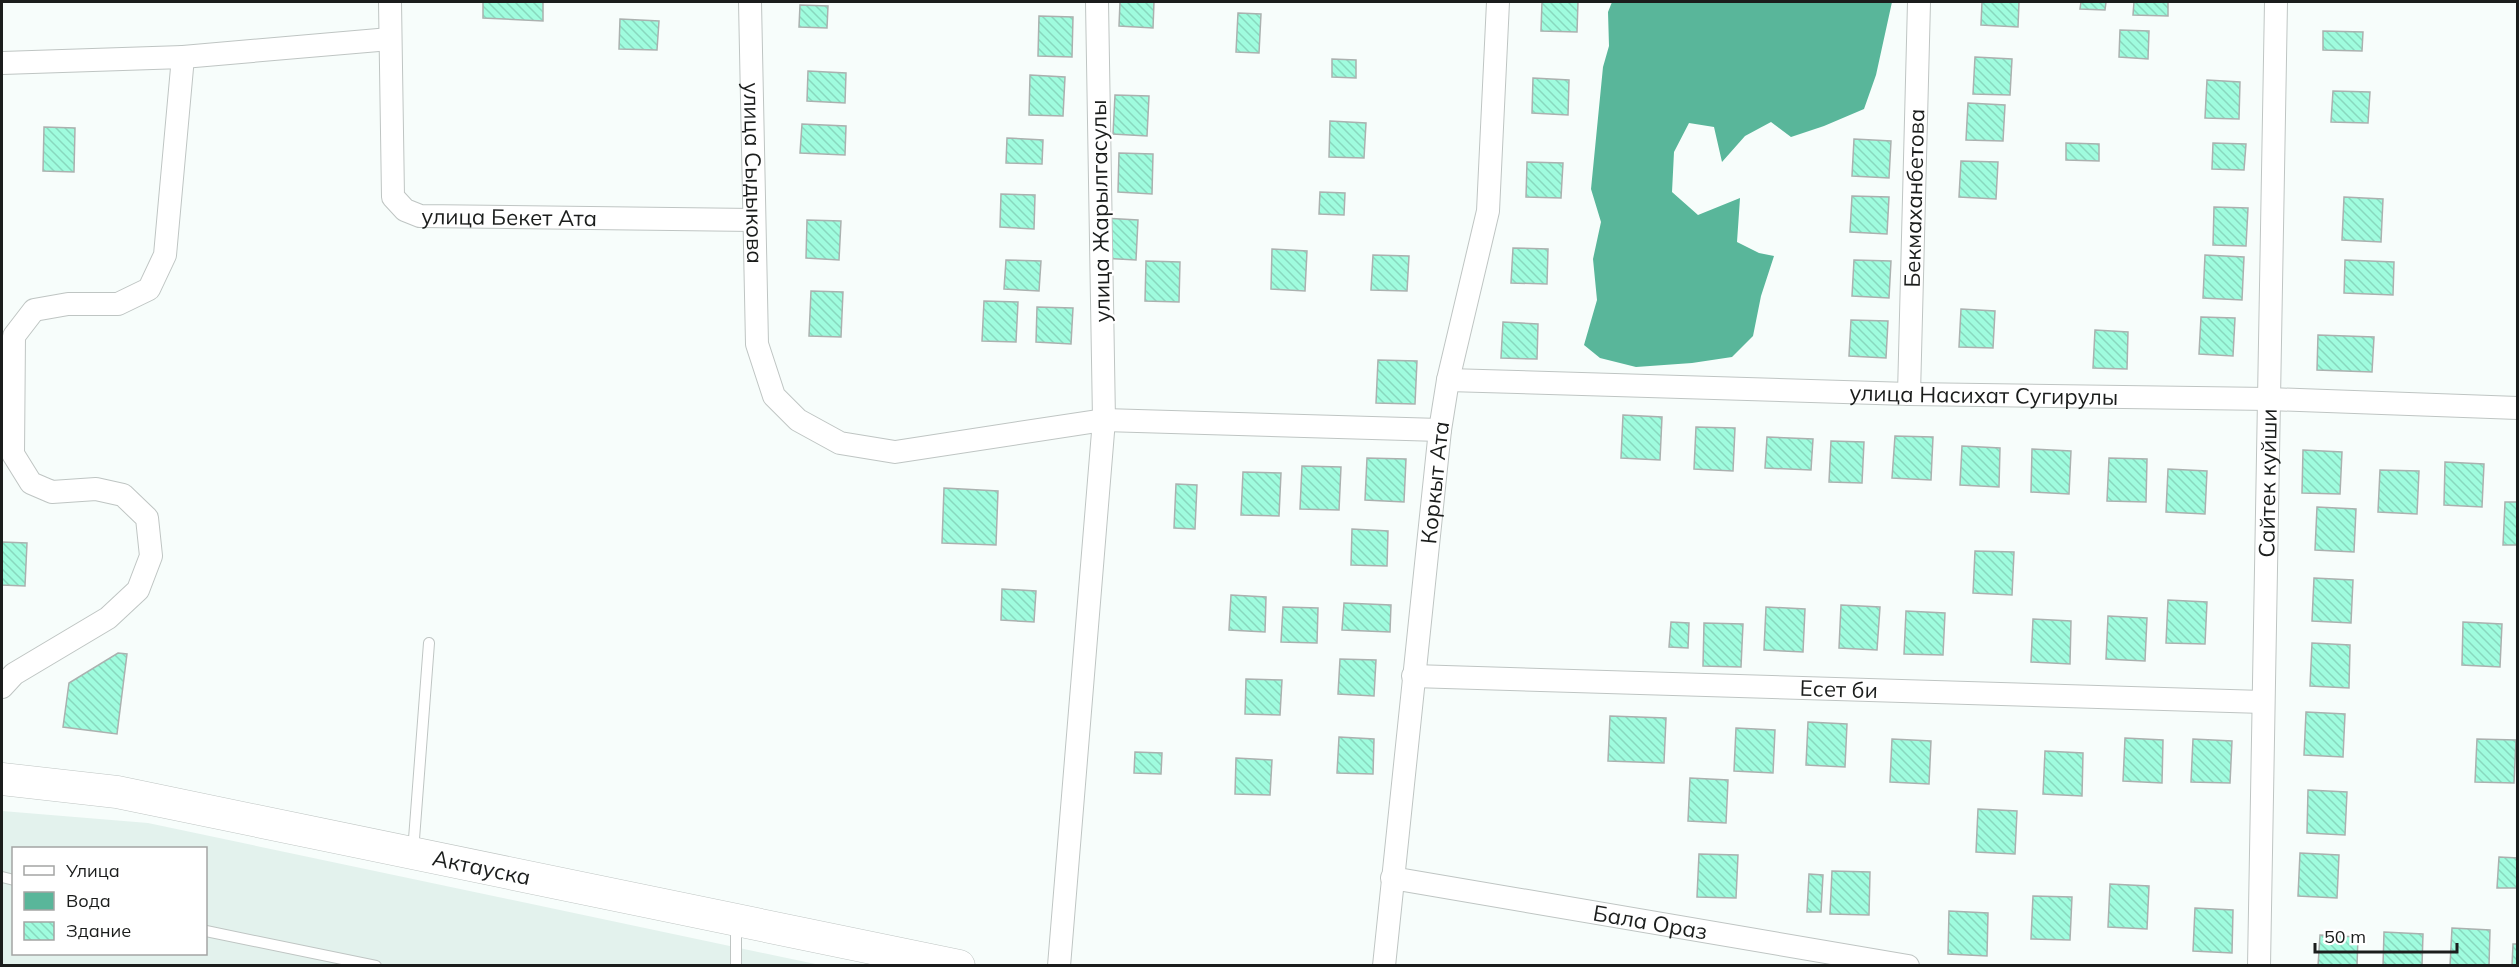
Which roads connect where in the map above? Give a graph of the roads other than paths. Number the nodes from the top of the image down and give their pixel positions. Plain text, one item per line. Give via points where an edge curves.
1 (390, 2) edge
2 (750, 2) edge
3 (1097, 2) edge
4 (1498, 2) edge
5 (1919, 2) edge
6 (2276, 2) edge
7 (390, 39) junction
8 (183, 57) junction
9 (2, 63) edge
10 (754, 220) junction
11 (1448, 380) junction
12 (1909, 394) junction
13 (2269, 399) junction
14 (2517, 408) edge
15 (1104, 420) junction
16 (1440, 430) junction
17 (429, 643) dead end
18 (1413, 676) junction
19 (2, 687) edge
20 (2263, 702) junction
21 (2, 779) edge
22 (413, 854) junction
23 (1392, 878) junction
24 (736, 920) junction
25 (207, 931) edge
26 (376, 966) edge
27 (736, 966) edge
28 (959, 966) edge
29 (1059, 966) edge
30 (1383, 966) edge
31 (1908, 966) edge
32 (2259, 966) edge

1 - 7 street, улица Бекет Ата
2 - 10 street, улица Сыдыкова
3 - 15 street, улица Жарылгасулы
4 - 11 street, Коркыт Ата via 1488,211
5 - 12 street, Бекмаханбетова
6 - 13 street, Сайтек куйши
7 - 8 street
7 - 10 street, улица Бекет Ата via 393,197 405,210 420,216
8 - 9 street
8 - 19 street via 165,255 149,289 118,304 68,304 34,310 14,336 13,454 31,483 52,492 96,489 123,495 147,518 150,556 138,590 108,618 14,674
10 - 15 street, улица Сыдыкова via 757,344 774,396 798,420 840,443 894,453
11 - 12 street, улица Насихат Сугирулы
11 - 16 street, Коркыт Ата
12 - 13 street, улица Насихат Сугирулы
13 - 14 street, улица Насихат Сугирулы
13 - 20 street, Сайтек куйши
15 - 16 street, улица Сыдыкова
15 - 29 street, улица Жарылгасулы
16 - 18 street, Коркыт Ата
17 - 22 lane
18 - 20 street, Есет би
18 - 23 street, Коркыт Ата
20 - 32 street, Сайтек куйши
21 - 22 main road, Актауска via 117,792
22 - 24 main road, Актауска
23 - 30 street, Коркыт Ата
23 - 31 street, Бала Ораз
24 - 27 lane
24 - 28 main road, Актауска
25 - 26 lane

